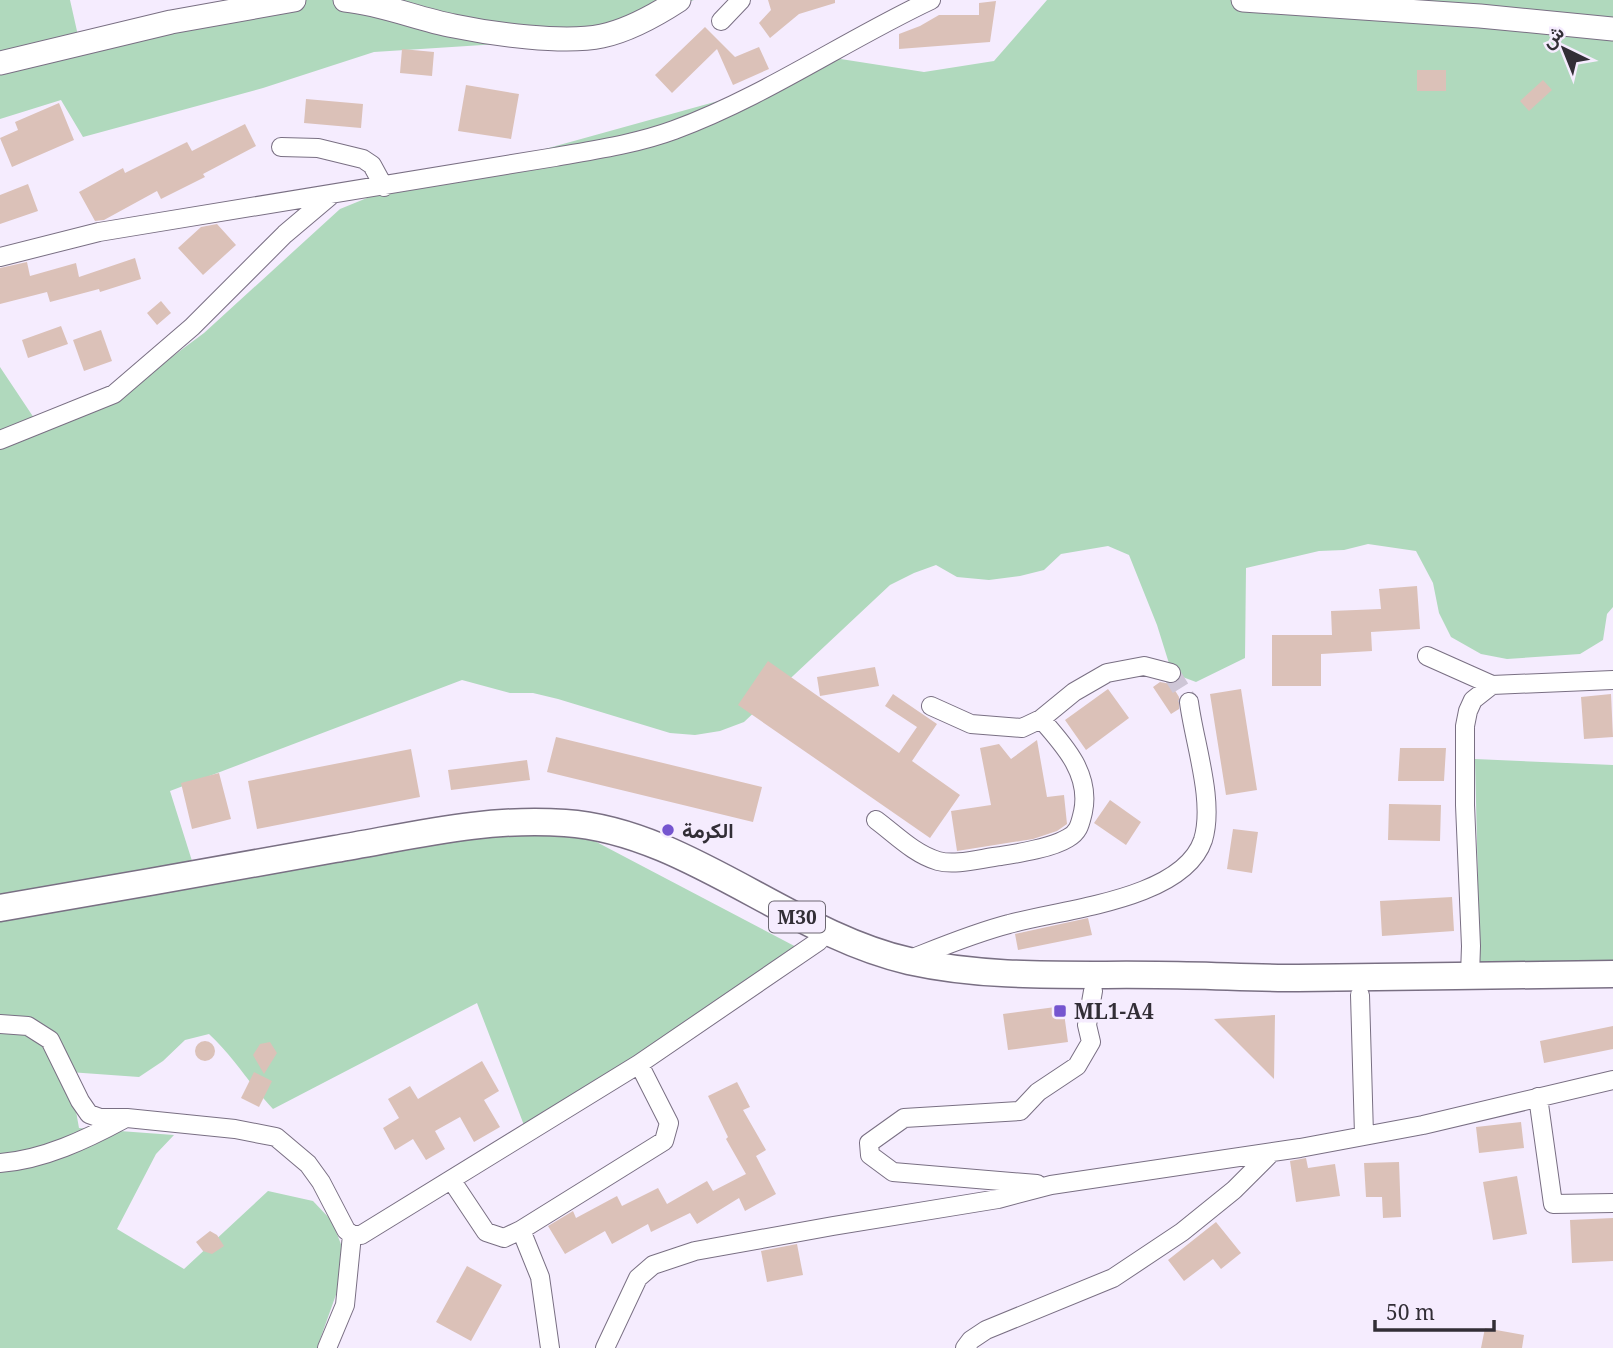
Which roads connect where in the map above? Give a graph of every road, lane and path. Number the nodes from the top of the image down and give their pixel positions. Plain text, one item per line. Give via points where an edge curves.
1 (294, 0) edge
2 (345, 0) edge
3 (679, 0) edge
4 (740, 0) edge
5 (931, 0) edge
6 (1243, 0) edge
7 (721, 21) dead end
8 (1613, 29) edge
9 (0, 63) edge
10 (281, 147) dead end
11 (384, 187) junction
12 (330, 196) junction
13 (0, 257) edge
14 (0, 440) edge
15 (1427, 656) dead end
16 (1171, 673) dead end
17 (1613, 680) edge
18 (1492, 685) junction
19 (1189, 702) tunnel mouth
20 (931, 706) dead end
21 (1041, 719) junction
22 (876, 820) dead end
23 (0, 908) edge
24 (0, 924) edge
25 (819, 941) junction
26 (908, 960) junction
27 (1613, 974) edge
28 (1470, 975) junction
29 (1093, 991) junction
30 (1613, 991) edge
31 (1360, 995) junction
32 (0, 1024) edge
33 (639, 1064) junction
34 (1613, 1080) edge
35 (1538, 1097) junction
36 (127, 1118) junction
37 (1364, 1135) junction
38 (1270, 1154) junction
39 (0, 1163) edge
40 (452, 1181) junction
41 (1051, 1185) junction
42 (1613, 1203) edge
43 (521, 1230) junction
44 (352, 1235) junction
45 (327, 1348) edge
46 (550, 1348) edge
47 (605, 1348) edge
48 (965, 1348) edge

1 - 9 main road via 171,22
2 - 3 main road via 452,26 521,36 579,37 602,36 639,23
4 - 7 street
5 - 11 street via 793,75 673,131 617,146
6 - 8 main road
10 - 11 street via 318,148 363,159 372,165
11 - 12 street
12 - 13 street via 99,232
12 - 14 street via 114,394
15 - 18 street
16 - 21 street via 1143,666 1107,673
17 - 18 street
18 - 28 street via 1473,700 1465,726
19 - 26 street via 1203,771 1206,818 1202,841 1172,877 1115,900 1007,924
20 - 21 street via 971,724 998,728 1022,728
21 - 22 street via 1065,746 1084,785 1079,829 1067,839 1020,853 940,862
23 - 26 highway, M30 via 448,827 488,822 569,823 633,837 781,909
24 - 25 highway, M30 via 435,846 510,837 584,843 636,854 700,879
25 - 29 highway, M30 via 940,984
25 - 33 street
26 - 28 highway, M30 via 1006,973 1293,978
27 - 28 highway, M30
29 - 31 highway, M30
29 - 41 street via 1087,1025 1091,1042 1077,1066 1038,1092 1020,1111 904,1118 869,1143 870,1155 893,1172
30 - 31 highway, M30
31 - 37 street
32 - 36 street via 28,1026 50,1040 89,1114
33 - 40 street
33 - 43 street via 669,1123 664,1141
34 - 35 street
35 - 37 street
35 - 42 street via 1553,1204
36 - 39 street via 29,1160
36 - 44 street via 276,1137 308,1164
37 - 38 street
38 - 41 street
38 - 48 street via 1234,1190 1153,1253 1113,1278 986,1330
40 - 43 street via 486,1232 504,1238
40 - 44 street via 361,1235
41 - 47 street via 998,1199 671,1258 638,1278
43 - 46 street via 540,1277
44 - 45 street via 345,1305

